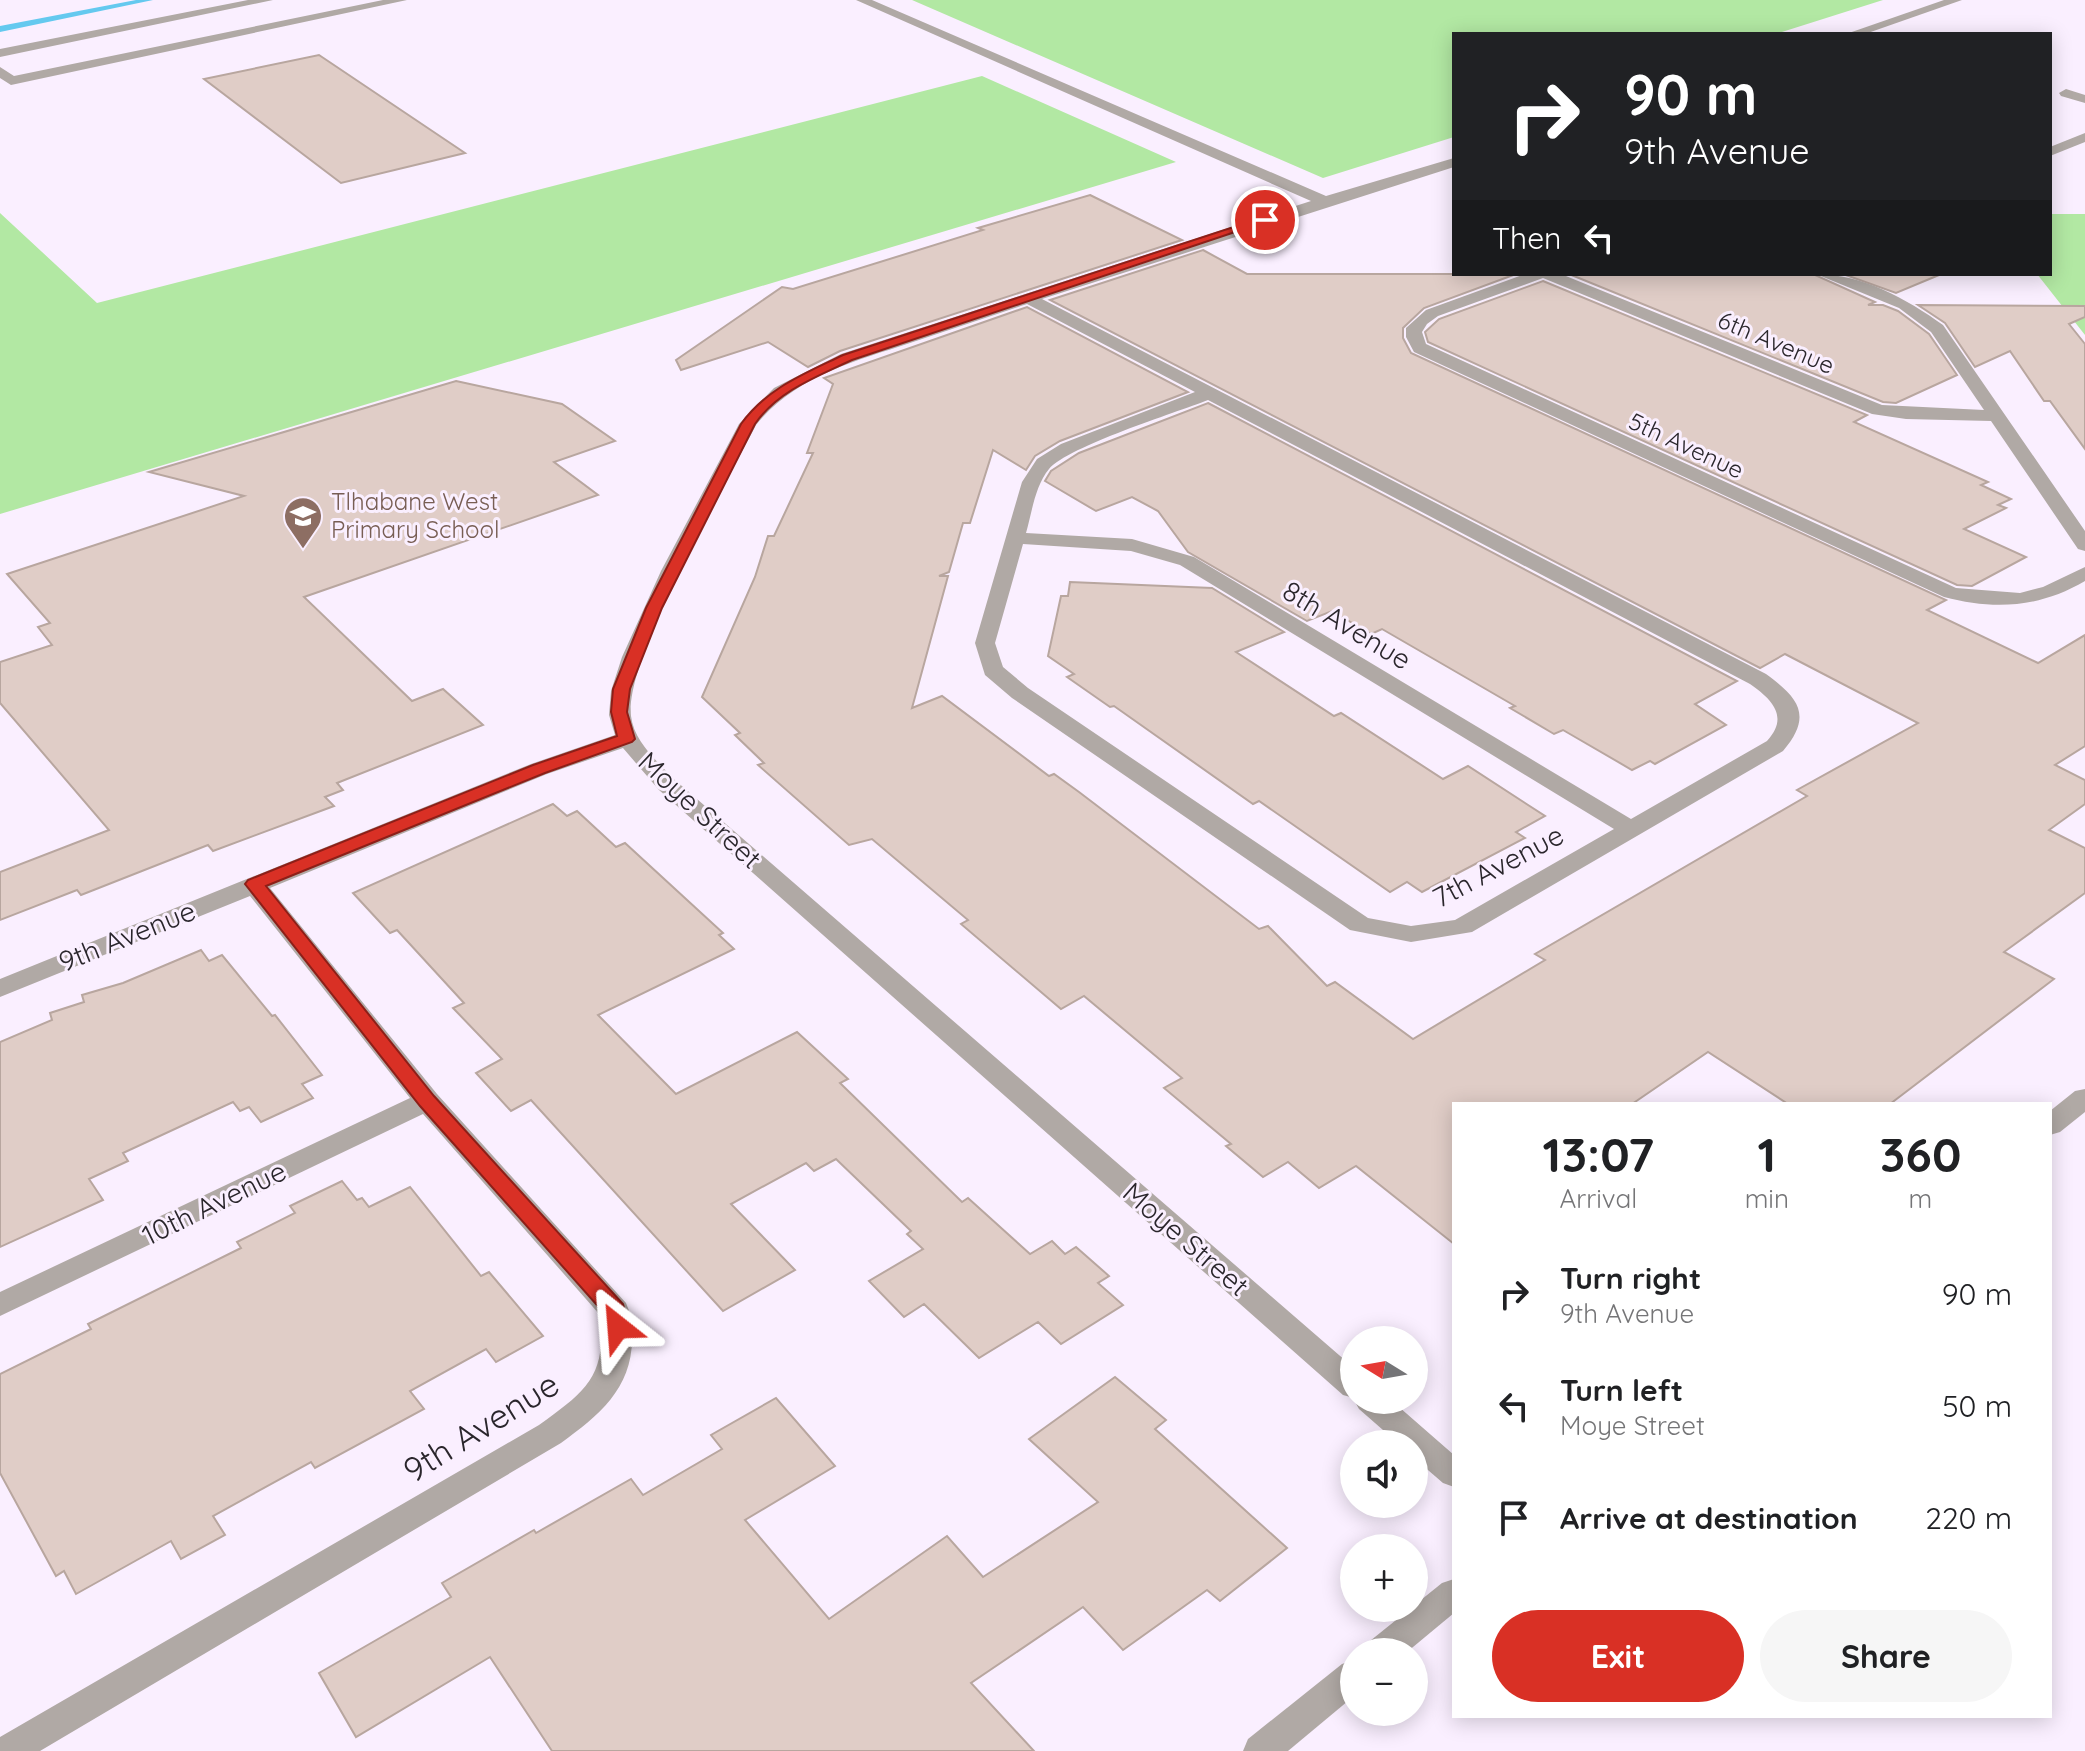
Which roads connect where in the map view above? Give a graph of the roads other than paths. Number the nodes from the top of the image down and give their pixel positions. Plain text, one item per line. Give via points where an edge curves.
1 (267, 0) edge
2 (401, 0) edge
3 (862, 0) edge
4 (1956, 0) edge
5 (1858, 32) edge
6 (0, 53) edge
7 (5, 76) edge
8 (2066, 93) dead end
9 (2085, 99) edge
10 (2085, 137) edge
11 (2052, 151) edge
12 (1452, 163) edge
13 (1325, 201) junction
14 (1534, 276) edge
15 (1552, 276) edge
16 (1829, 276) edge
17 (1027, 298) junction
18 (1207, 394) junction
19 (1996, 416) junction
20 (1013, 538) junction
21 (2085, 545) edge
22 (2085, 573) edge
23 (626, 739) junction
24 (1629, 828) junction
25 (254, 884) junction
26 (0, 989) edge
27 (2085, 1098) edge
28 (427, 1101) junction
29 (2052, 1123) edge
30 (0, 1305) edge
31 (1340, 1374) edge
32 (1386, 1414) edge
33 (1452, 1472) edge
34 (1452, 1595) edge
35 (1399, 1638) edge
36 (1340, 1686) edge
37 (8, 1751) edge
38 (1261, 1751) edge

1 - 6 street
2 - 7 street
3 - 13 street
4 - 5 street
8 - 9 street
10 - 11 street
12 - 13 street, Moye Street
13 - 17 street, Moye Street
14 - 22 street, 5th Avenue via 1432,313 1413,328 1413,339 1434,355 1951,593 2023,601
15 - 19 street, 6th Avenue via 1878,410
16 - 19 street via 1924,317
17 - 18 street, 7th Avenue
17 - 23 street, Moye Street via 835,362 783,388 760,407 648,622 622,689 619,712
18 - 20 street, 7th Avenue via 1067,448 1044,463 1031,482
18 - 24 street, 7th Avenue via 1777,692 1791,718 1788,734 1775,746
19 - 21 street
20 - 24 street, 8th Avenue via 1132,545 1187,561
20 - 24 street, 7th Avenue via 985,643 993,670 1359,924 1390,934 1429,934 1463,926
23 - 25 street, 9th Avenue
23 - 31 street, Moye Street via 667,785
25 - 26 street, 9th Avenue
25 - 28 street, 9th Avenue
27 - 29 street
28 - 30 street, 10th Avenue
28 - 37 street, 9th Avenue via 615,1311 620,1344 613,1375 586,1408 550,1434
32 - 33 street
34 - 35 street
36 - 38 street

